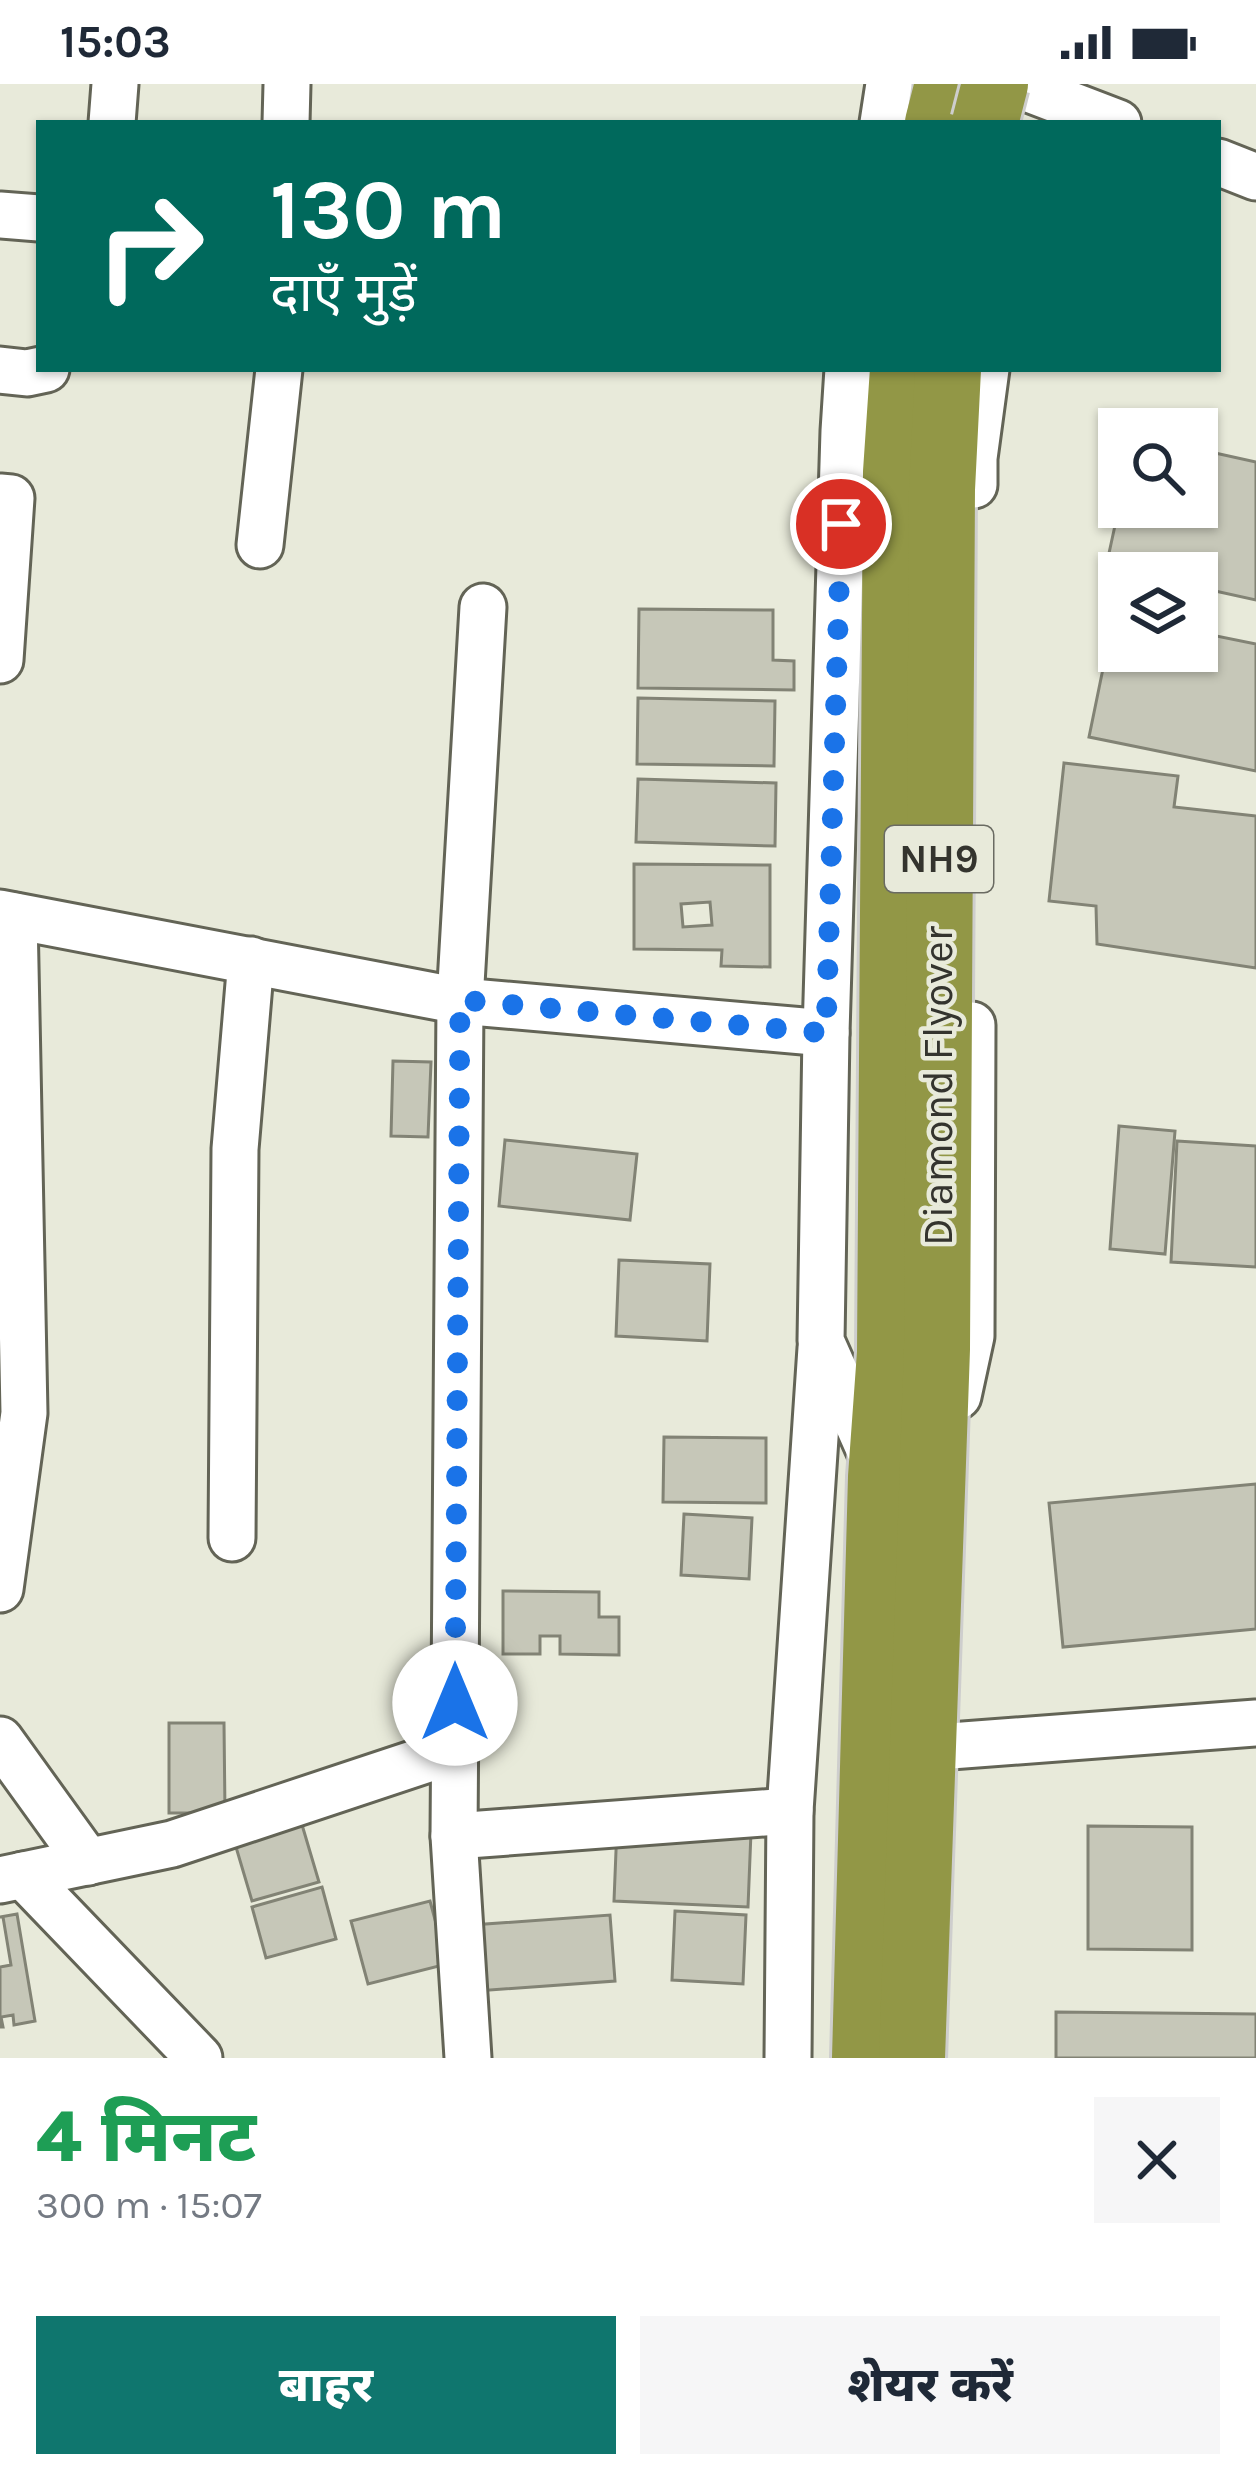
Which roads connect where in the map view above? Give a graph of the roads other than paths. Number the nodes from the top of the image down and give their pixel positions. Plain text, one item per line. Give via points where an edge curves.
1 (115, 84) edge
2 (287, 84) edge
3 (889, 84) edge
4 (948, 84) edge
5 (1005, 100) edge
6 (112, 120) edge
7 (286, 120) edge
8 (883, 120) edge
9 (939, 120) edge
10 (1103, 120) edge
11 (1221, 163) edge
12 (1256, 177) edge
13 (0, 215) edge
14 (36, 218) edge
15 (0, 370) edge
16 (36, 371) edge
17 (279, 372) edge
18 (848, 372) edge
19 (903, 372) edge
20 (948, 372) edge
21 (986, 372) edge
22 (0, 497) edge
23 (260, 545) dead end
24 (483, 607) dead end
25 (0, 660) edge
26 (7, 915) edge
27 (251, 960) junction
28 (460, 1000) junction
29 (826, 1033) junction
30 (821, 1341) junction
31 (913, 1351) junction
32 (907, 1496) junction
33 (232, 1538) dead end
34 (0, 1589) edge
35 (1256, 1723) edge
36 (0, 1740) edge
37 (924, 1748) junction
38 (455, 1750) junction
39 (790, 1811) junction
40 (454, 1836) junction
41 (88, 1862) junction
42 (11, 1877) edge
43 (199, 2058) edge
44 (467, 2058) edge
45 (788, 2058) edge
46 (865, 2058) edge
47 (912, 2058) edge

1 - 6 street
2 - 7 street
3 - 8 street
4 - 9 highway
5 - 10 street
11 - 12 street
13 - 14 street
15 - 16 street
17 - 23 street
18 - 29 street
19 - 31 highway, Diamond Flyover / NH9 via 896,472
20 - 31 highway, Diamond Flyover / NH9
21 - 32 street via 974,458 970,1336
22 - 25 street via 10,497
24 - 28 street
26 - 27 street
26 - 34 street via 24,1412
27 - 28 street
27 - 33 street via 235,1149
28 - 29 street
28 - 38 street
29 - 30 street
30 - 32 street
30 - 39 street
31 - 32 highway, Diamond Flyover / NH9
32 - 37 highway, NH9
32 - 46 highway
35 - 37 street
36 - 41 street
37 - 47 highway, NH9
38 - 40 street
38 - 41 street via 172,1844
39 - 40 street
39 - 45 street
40 - 44 street
41 - 42 street
42 - 43 street

